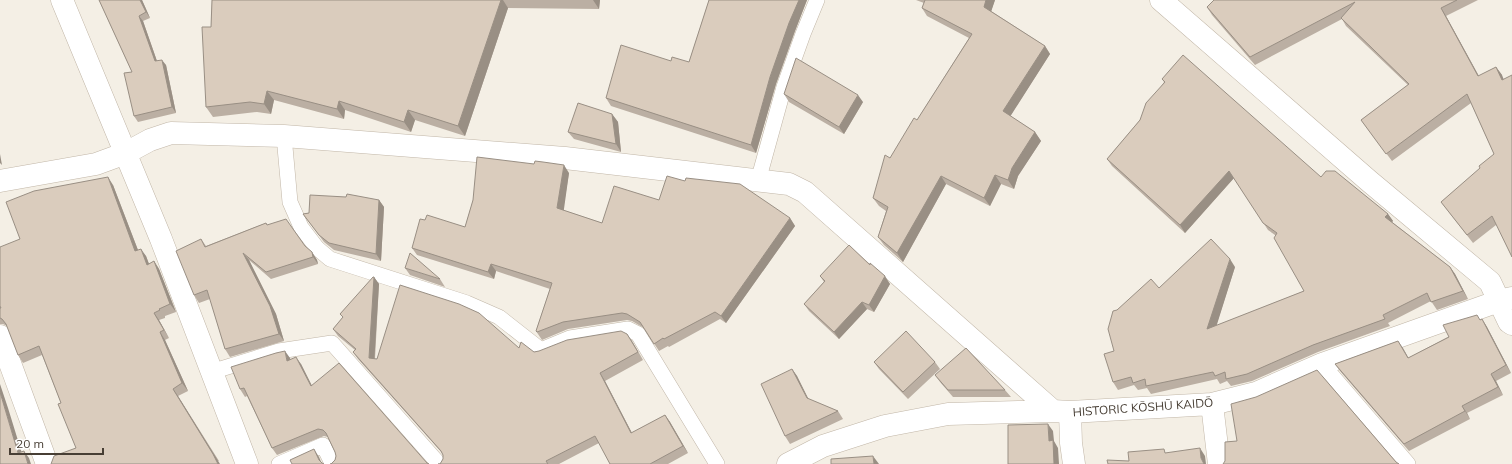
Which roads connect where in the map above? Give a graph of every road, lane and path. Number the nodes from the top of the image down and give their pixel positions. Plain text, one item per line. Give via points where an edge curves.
1 (62, 0) edge
2 (817, 0) edge
3 (1161, 0) edge
4 (284, 136) junction
5 (126, 153) junction
6 (0, 181) edge
7 (758, 181) junction
8 (1505, 299) edge
9 (1512, 324) edge
10 (0, 336) edge
11 (1322, 364) junction
12 (211, 372) junction
13 (1212, 404) junction
14 (1062, 412) junction
15 (332, 463) edge
16 (1404, 463) edge
17 (46, 464) edge
18 (247, 464) edge
19 (278, 464) edge
20 (439, 464) edge
21 (717, 464) edge
22 (788, 464) edge
23 (1074, 464) edge
24 (1219, 464) edge

1 - 5 street
2 - 7 lane via 784,87
3 - 8 street via 1369,181 1490,282
4 - 5 street via 171,134 150,140
4 - 7 street via 565,158
4 - 21 lane via 290,202 301,227 317,248 330,259 474,305 499,316 541,350 570,338 628,329 638,334
5 - 6 street via 96,164
5 - 12 street via 162,239
7 - 14 street via 789,184 805,192
8 - 9 street via 1509,322
8 - 11 street, HISTORIC KŌSHŪ KAIDŌ
10 - 17 street
11 - 13 street, HISTORIC KŌSHŪ KAIDŌ via 1256,394
11 - 16 lane
12 - 18 street
12 - 20 lane via 279,351 332,344
13 - 14 street, HISTORIC KŌSHŪ KAIDŌ
13 - 24 street
14 - 22 street, HISTORIC KŌSHŪ KAIDŌ via 948,414 885,426 823,446
14 - 23 street
15 - 19 lane via 323,445

